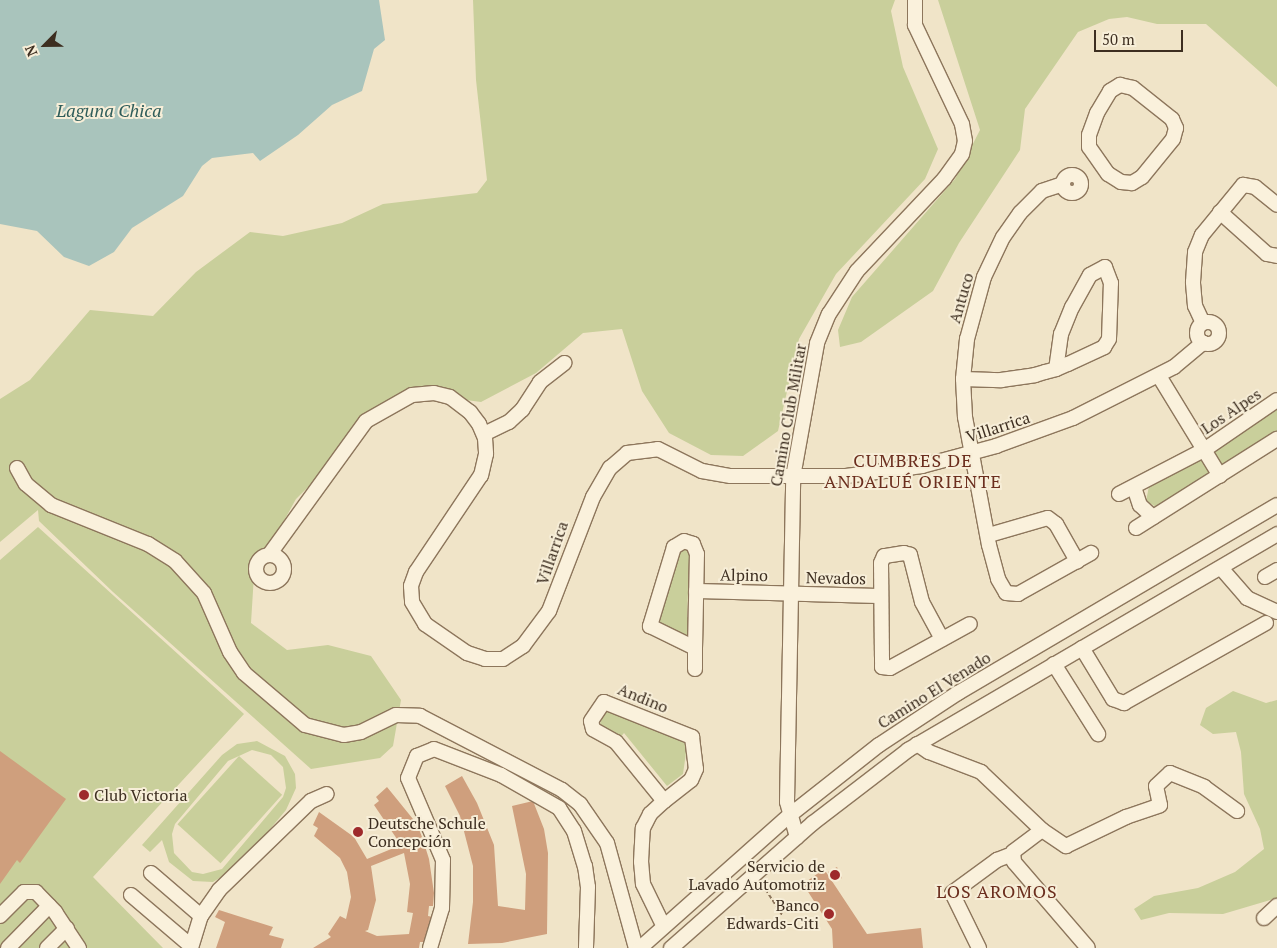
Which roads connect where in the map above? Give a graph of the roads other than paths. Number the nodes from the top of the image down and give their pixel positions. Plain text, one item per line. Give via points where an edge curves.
1 (915, 0) edge
2 (1100, 166) junction
3 (1277, 205) edge
4 (1220, 212) junction
5 (1277, 256) edge
6 (564, 362) dead end
7 (1056, 369) junction
8 (1159, 376) junction
9 (963, 379) junction
10 (1277, 400) edge
11 (484, 434) junction
12 (1277, 439) edge
13 (1204, 450) junction
14 (971, 454) junction
15 (17, 468) dead end
16 (1220, 476) junction
17 (793, 477) junction
18 (1134, 487) junction
19 (1119, 494) dead end
20 (1277, 505) edge
21 (1153, 517) junction
22 (1136, 528) dead end
23 (1277, 534) edge
24 (989, 535) junction
25 (1228, 536) junction
26 (1091, 553) dead end
27 (269, 555) dead end
28 (1240, 557) junction
29 (1077, 561) junction
30 (1221, 568) junction
31 (696, 592) junction
32 (790, 594) junction
33 (880, 596) junction
34 (1277, 612) edge
35 (1266, 623) dead end
36 (970, 624) dead end
37 (942, 639) junction
38 (695, 648) junction
39 (1082, 648) junction
40 (1054, 664) junction
41 (695, 669) dead end
42 (1098, 734) dead end
43 (917, 744) junction
44 (327, 794) dead end
45 (664, 801) junction
46 (1237, 811) dead end
47 (790, 815) junction
48 (1042, 830) junction
49 (797, 837) junction
50 (1012, 854) junction
51 (151, 873) dead end
52 (131, 895) dead end
53 (49, 906) junction
54 (1277, 906) edge
55 (0, 916) edge
56 (201, 916) junction
57 (1264, 918) dead end
58 (663, 925) junction
59 (67, 928) junction
60 (191, 947) edge
61 (1085, 947) edge
62 (8, 948) edge
63 (47, 948) edge
64 (79, 948) edge
65 (430, 948) edge
66 (586, 948) edge
67 (636, 948) edge
68 (640, 948) edge
69 (671, 948) edge
70 (979, 948) edge

1 - 17 street, Camino Club Militar via 915,25 962,124 965,141 962,154 944,179 875,248 829,314 817,343
2 - 2 street via 1121,182 1136,182 1173,138 1175,123 1133,88 1116,86 1102,103 1089,135 1091,152
2 - 9 street, Antuco via 1080,178 1081,186 1075,192 1067,191 1063,184 1048,187 1035,196 998,247 971,320
3 - 4 street via 1247,185 1238,189
4 - 5 street via 1268,254
4 - 8 street, Villarrica via 1202,235 1195,252 1194,298 1203,323 1197,331 1202,343 1189,358
6 - 11 street via 540,382 522,410 509,422
7 - 7 street via 1107,343 1111,283 1105,267 1090,275 1072,307 1061,334
7 - 9 street via 1016,379
8 - 13 street, Los Alpes
8 - 14 street, Villarrica via 1055,426
9 - 14 street, Antuco
10 - 13 street, Los Alpes
11 - 17 street, Villarrica via 486,454 481,475 416,572 411,594 414,609 424,624 467,653 485,659 503,659 517,651 549,611 593,497 620,457 633,450 653,448 709,473
11 - 27 street via 470,412 442,394 412,395 391,404 358,430
12 - 16 street
13 - 16 street, Los Alpes
13 - 18 street, Los Alpes
14 - 17 street, Villarrica via 872,474
14 - 24 street, Antuco
15 - 67 street via 26,484 51,505 148,544 176,561 204,593 230,652 244,673 305,725 344,735 361,732 396,715 420,716 562,790 580,804 607,843
16 - 21 street
17 - 32 street, Camino Club Militar
18 - 19 street, Los Alpes
18 - 21 street via 1140,505
20 - 25 street, Camino El Venado
21 - 22 street
23 - 28 street
24 - 29 street via 1048,518 1056,524
24 - 29 street, Antuco via 998,579 1011,595
25 - 28 street
25 - 47 street, Camino El Venado via 924,715
26 - 29 street
28 - 30 street
30 - 34 street via 1247,598
30 - 39 street
31 - 32 street, Alpino
31 - 38 street
31 - 38 street via 696,550 693,544 681,541 674,547 650,626
32 - 33 street, Nevados
32 - 47 street, Camino Club Militar
33 - 37 street, Nevados via 880,663 883,668 890,668
33 - 37 street, Nevados via 882,557 909,554 922,602
35 - 39 street via 1124,703 1113,698
36 - 37 street, Nevados
38 - 41 street
39 - 40 street
40 - 42 street
40 - 43 street
43 - 48 street via 981,772
43 - 49 street
44 - 56 street via 311,801 209,901
45 - 45 street, Andino via 616,742 594,729 591,721 602,703 694,738 694,777
45 - 58 street, Andino via 650,814 643,828 641,855 644,884
46 - 48 street via 1176,772 1166,774 1156,786 1160,805 1126,817 1069,846 1062,845
47 - 49 street, Camino Club Militar
47 - 58 street, Camino El Venado
48 - 50 street
49 - 69 street
50 - 61 street via 1014,862
50 - 70 street via 997,860 952,893
51 - 56 street
52 - 60 street
53 - 55 street via 29,890 18,896
53 - 59 street
53 - 62 street
54 - 57 street
56 - 60 street
58 - 68 street, Camino El Venado
59 - 63 street
59 - 64 street
65 - 66 street via 442,908 443,860 408,778 417,756 434,749 501,774 559,808 574,831 585,866 588,887

